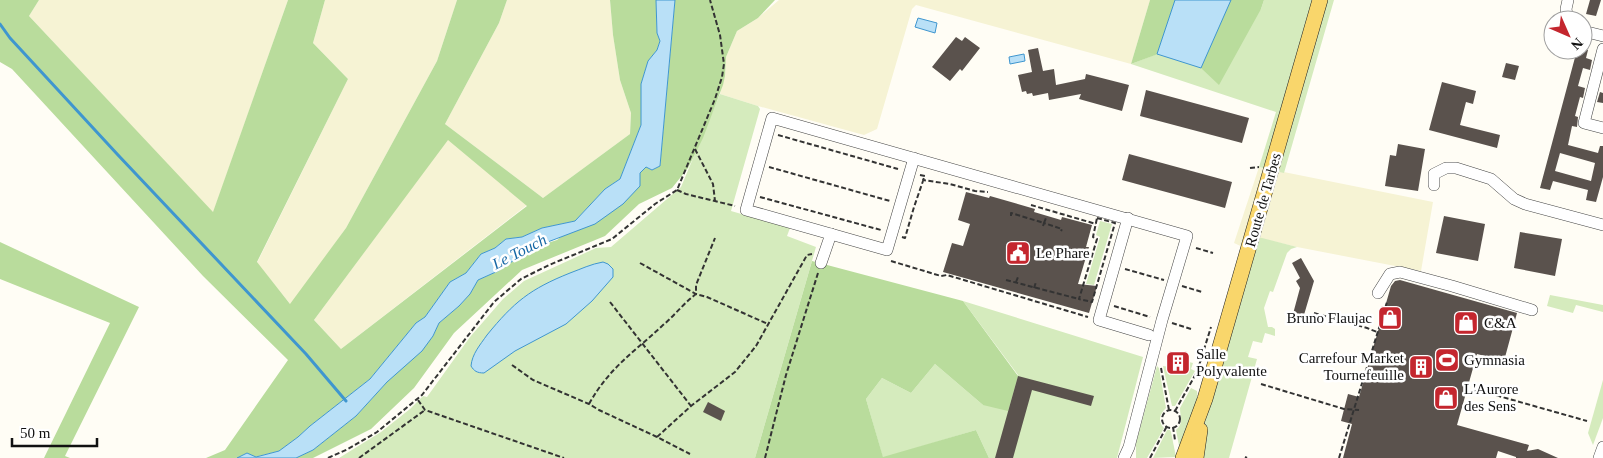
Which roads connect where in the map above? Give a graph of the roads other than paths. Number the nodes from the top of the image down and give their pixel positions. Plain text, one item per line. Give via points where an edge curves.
1 (1320, 0) edge
2 (1603, 50) edge
3 (1603, 128) edge
4 (914, 158) junction
5 (1434, 185) dead end
6 (1128, 218) junction
7 (1603, 225) edge
8 (831, 234) junction
9 (820, 257) road end
10 (1378, 293) dead end
11 (1532, 310) dead end
12 (1149, 335) dead end
13 (1205, 399) junction
14 (1603, 447) edge
15 (1128, 454) edge
16 (1183, 458) edge
17 (1196, 458) edge
18 (1599, 458) edge

1 - 13 main road, Route de Tarbes
2 - 3 street via 1584,123
4 - 6 street
4 - 8 street via 888,250
4 - 8 street via 772,118 746,210
5 - 7 street via 1434,174 1446,168 1456,168 1491,179 1514,200
6 - 12 street via 1114,266 1098,303 1099,320
6 - 15 street via 1187,236
8 - 9 street
10 - 11 street via 1390,274 1400,272
13 - 16 main road, Route de Tarbes
13 - 17 main road, Route de Tarbes
14 - 18 street

